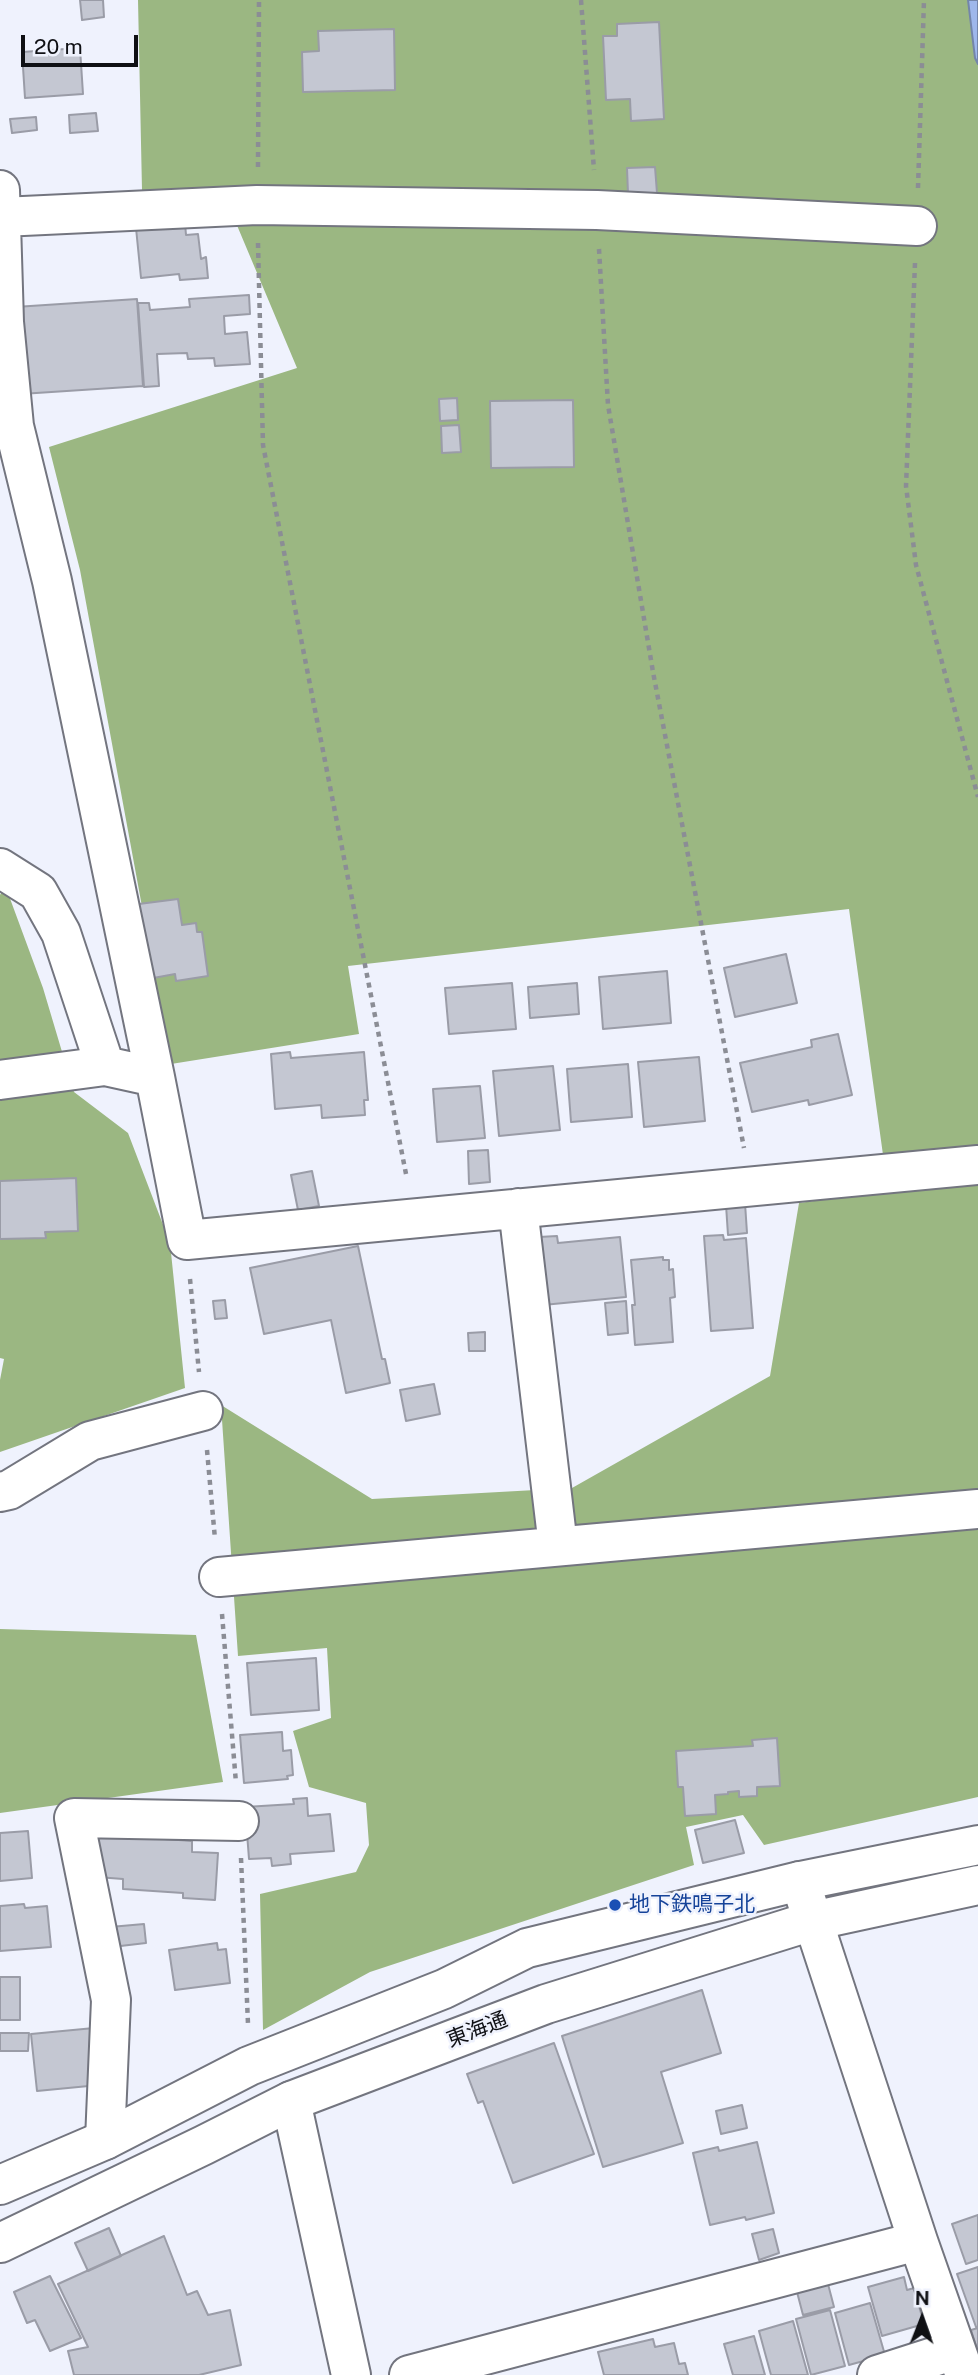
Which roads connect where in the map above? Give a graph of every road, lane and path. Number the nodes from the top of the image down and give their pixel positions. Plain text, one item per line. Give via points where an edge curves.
1 (259, 0) edge
2 (581, 0) edge
3 (924, 0) edge
4 (1, 204) edge
5 (257, 205) junction
6 (597, 210) junction
7 (917, 226) junction
8 (2, 284) edge
9 (978, 797) edge
10 (0, 868) edge
11 (106, 1066) junction
12 (155, 1077) junction
13 (0, 1080) edge
14 (978, 1165) edge
15 (752, 1186) junction
16 (518, 1208) junction
17 (415, 1217) junction
18 (187, 1240) junction
19 (203, 1411) junction
20 (0, 1492) edge
21 (978, 1509) edge
22 (558, 1546) junction
23 (219, 1577) junction
24 (239, 1821) junction
25 (978, 1845) edge
26 (800, 1881) junction
27 (978, 1885) edge
28 (812, 1921) junction
29 (249, 2066) junction
30 (291, 2101) junction
31 (106, 2140) junction
32 (0, 2185) edge
33 (918, 2241) junction
34 (0, 2242) edge
35 (960, 2362) edge
36 (351, 2375) edge
37 (409, 2375) edge
38 (877, 2375) edge

1 - 5 path
2 - 6 path
3 - 7 path
4 - 5 street
4 - 8 street
5 - 6 street
5 - 17 path via 263,445
6 - 7 street
6 - 15 path via 608,405 653,672
7 - 9 path via 906,485 916,565
8 - 12 street via 14,426 52,581
10 - 11 street via 38,892 61,933
11 - 12 street
11 - 13 street
12 - 18 street
14 - 15 street
15 - 16 street
16 - 17 street
16 - 22 street
17 - 18 street
18 - 19 path
19 - 20 street via 90,1441
19 - 23 path
21 - 22 street
22 - 23 street
23 - 24 path
24 - 29 path
24 - 31 street via 74,1818 111,2000
25 - 26 street
26 - 28 street
26 - 29 street via 527,1948 444,1989
27 - 28 street, 東海通
28 - 30 street, 東海通 via 547,2004
28 - 33 street
29 - 31 street
30 - 34 street, 東海通
30 - 36 street
31 - 32 street
33 - 35 street
33 - 37 street
35 - 38 street

